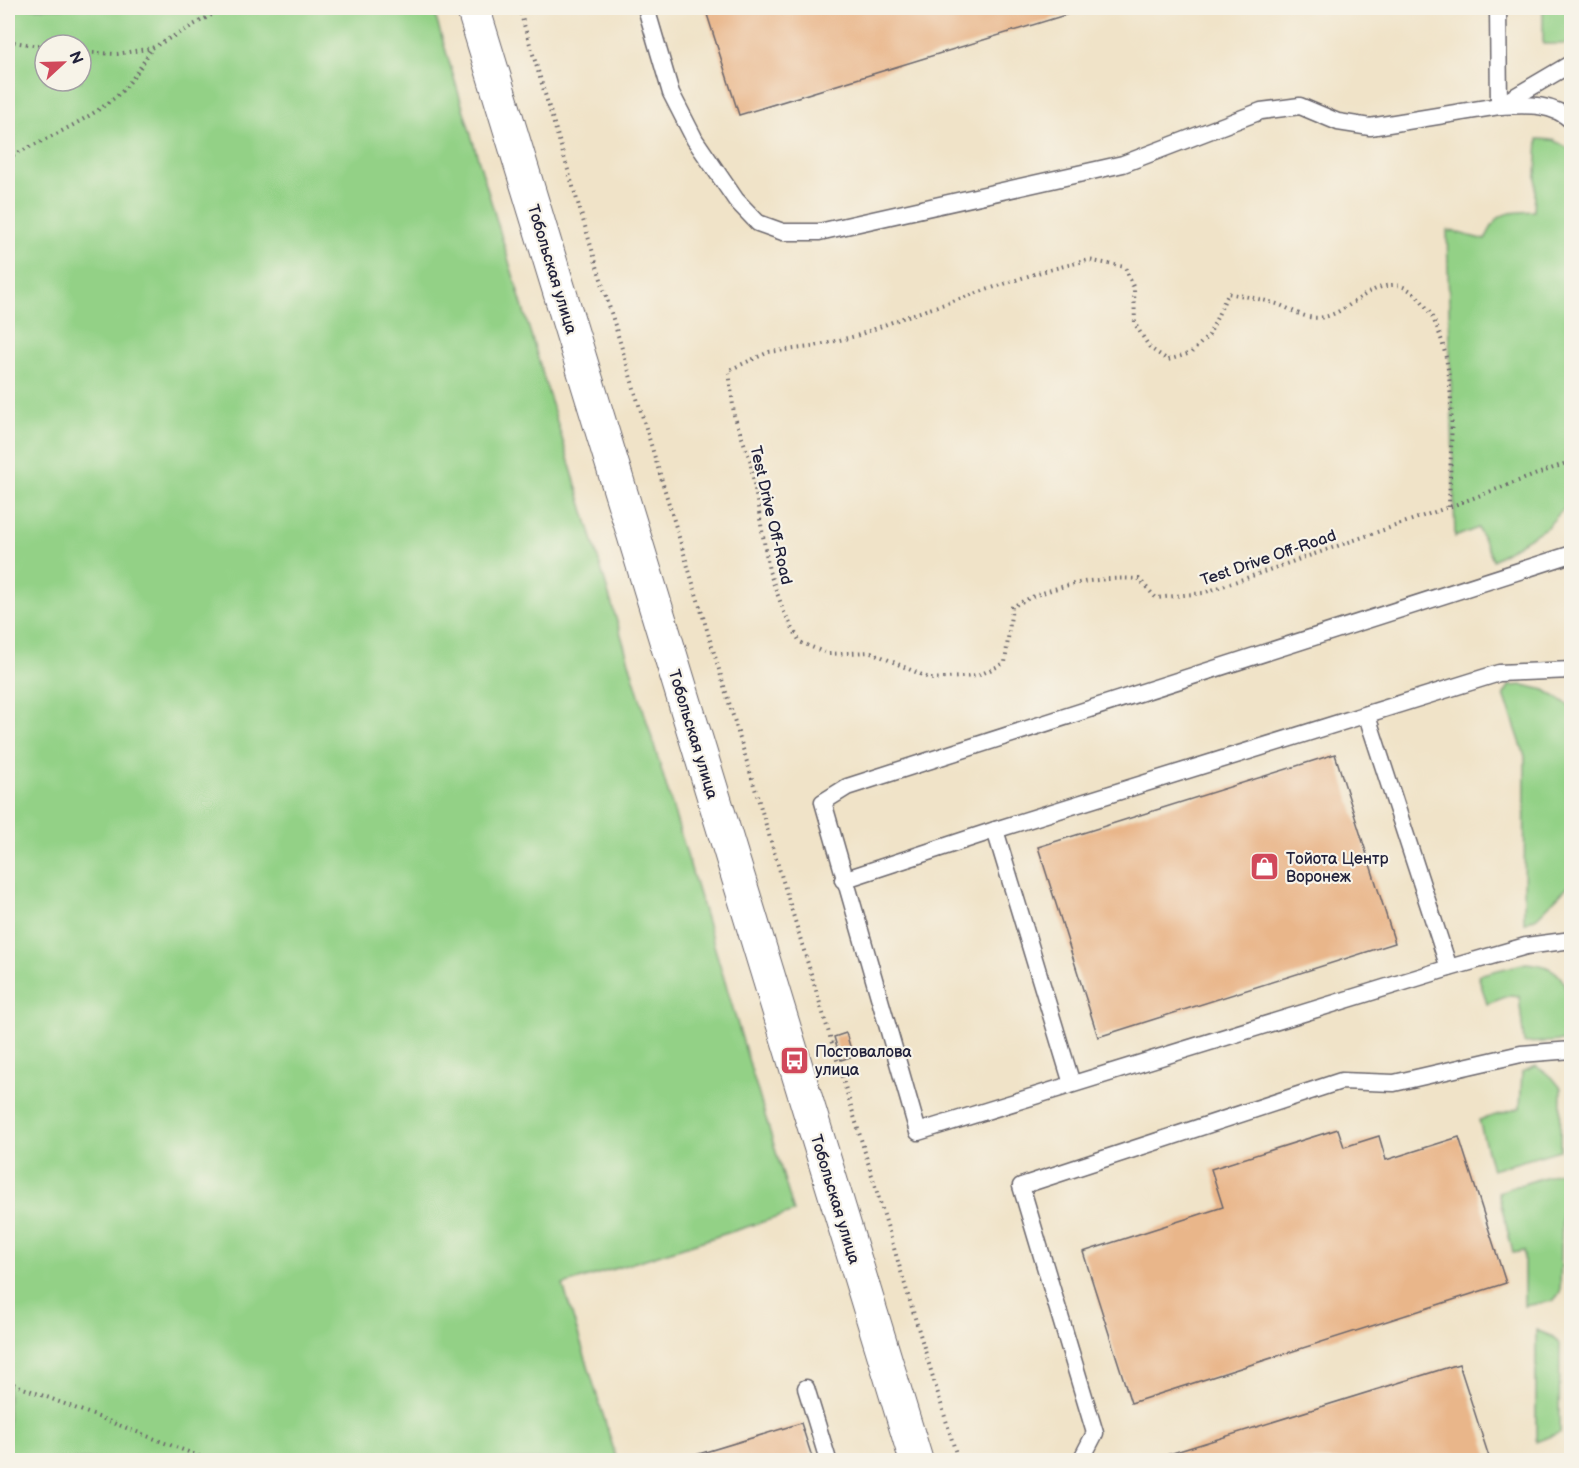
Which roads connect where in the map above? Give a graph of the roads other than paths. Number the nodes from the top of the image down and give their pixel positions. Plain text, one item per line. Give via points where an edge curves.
1 (473, 8) edge
2 (646, 8) edge
3 (1498, 8) edge
4 (1572, 63) edge
5 (1499, 106) junction
6 (1572, 121) edge
7 (1572, 554) edge
8 (1572, 670) edge
9 (1367, 716) junction
10 (995, 830) junction
11 (843, 880) junction
12 (1572, 940) edge
13 (1449, 968) junction
14 (1572, 1050) edge
15 (1072, 1084) junction
16 (806, 1388) dead end
17 (828, 1461) edge
18 (916, 1461) edge
19 (1081, 1461) edge

1 - 18 street, Тобольская улица
2 - 5 lane via 671,93 695,140 736,200 758,223 783,232 819,232 1123,164 1261,111 1300,106 1338,122 1370,127
3 - 5 lane
4 - 5 lane
5 - 6 lane via 1536,105 1553,109
7 - 11 lane via 847,787 823,802
8 - 9 lane via 1499,673
9 - 10 lane
9 - 13 lane
10 - 11 lane
10 - 15 lane
11 - 15 lane via 918,1132
12 - 13 lane via 1526,946
13 - 15 lane
14 - 19 lane via 1521,1054 1394,1083 1341,1081 1021,1186 1095,1433
16 - 17 lane

